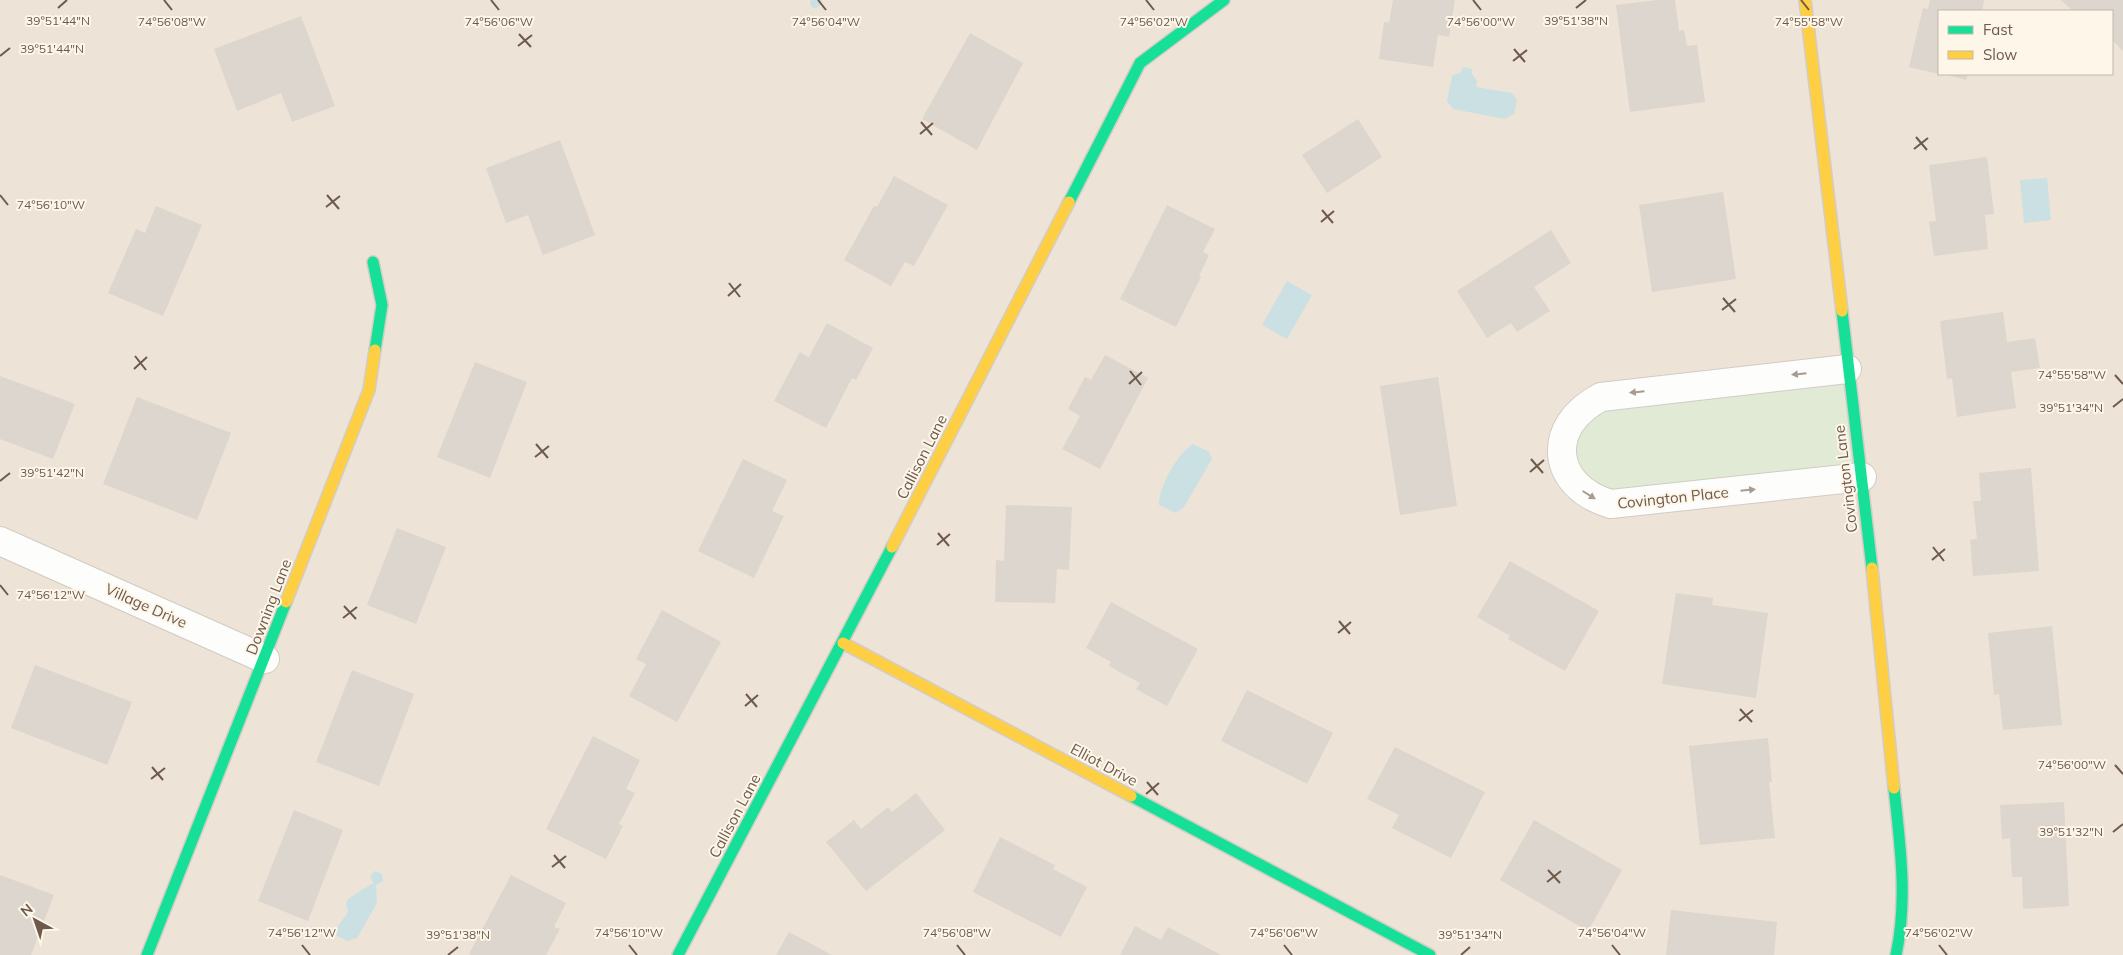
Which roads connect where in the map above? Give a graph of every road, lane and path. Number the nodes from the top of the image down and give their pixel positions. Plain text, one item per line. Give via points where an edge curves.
1 (1224, 0) edge
2 (1805, 0) edge
3 (373, 262) dead end
4 (1847, 369) junction
5 (1862, 477) junction
6 (0, 541) edge
7 (843, 643) junction
8 (265, 658) junction
9 (147, 955) edge
10 (678, 955) edge
11 (1430, 955) edge
12 (1896, 955) edge

1 - 7 street, Callison Lane via 1140,63
2 - 4 street, Covington Lane
3 - 8 street, Downing Lane via 382,305 370,390
4 - 5 street, Covington Lane
4 -> 5 street, Covington Place via 1600,397 1584,405 1571,419 1564,436 1562,454 1567,473 1578,488 1593,499 1611,504
5 - 12 street, Covington Lane via 1904,880
6 - 8 street, Village Drive
7 - 10 street, Callison Lane
7 - 11 street, Elliot Drive
8 - 9 street, Downing Lane

